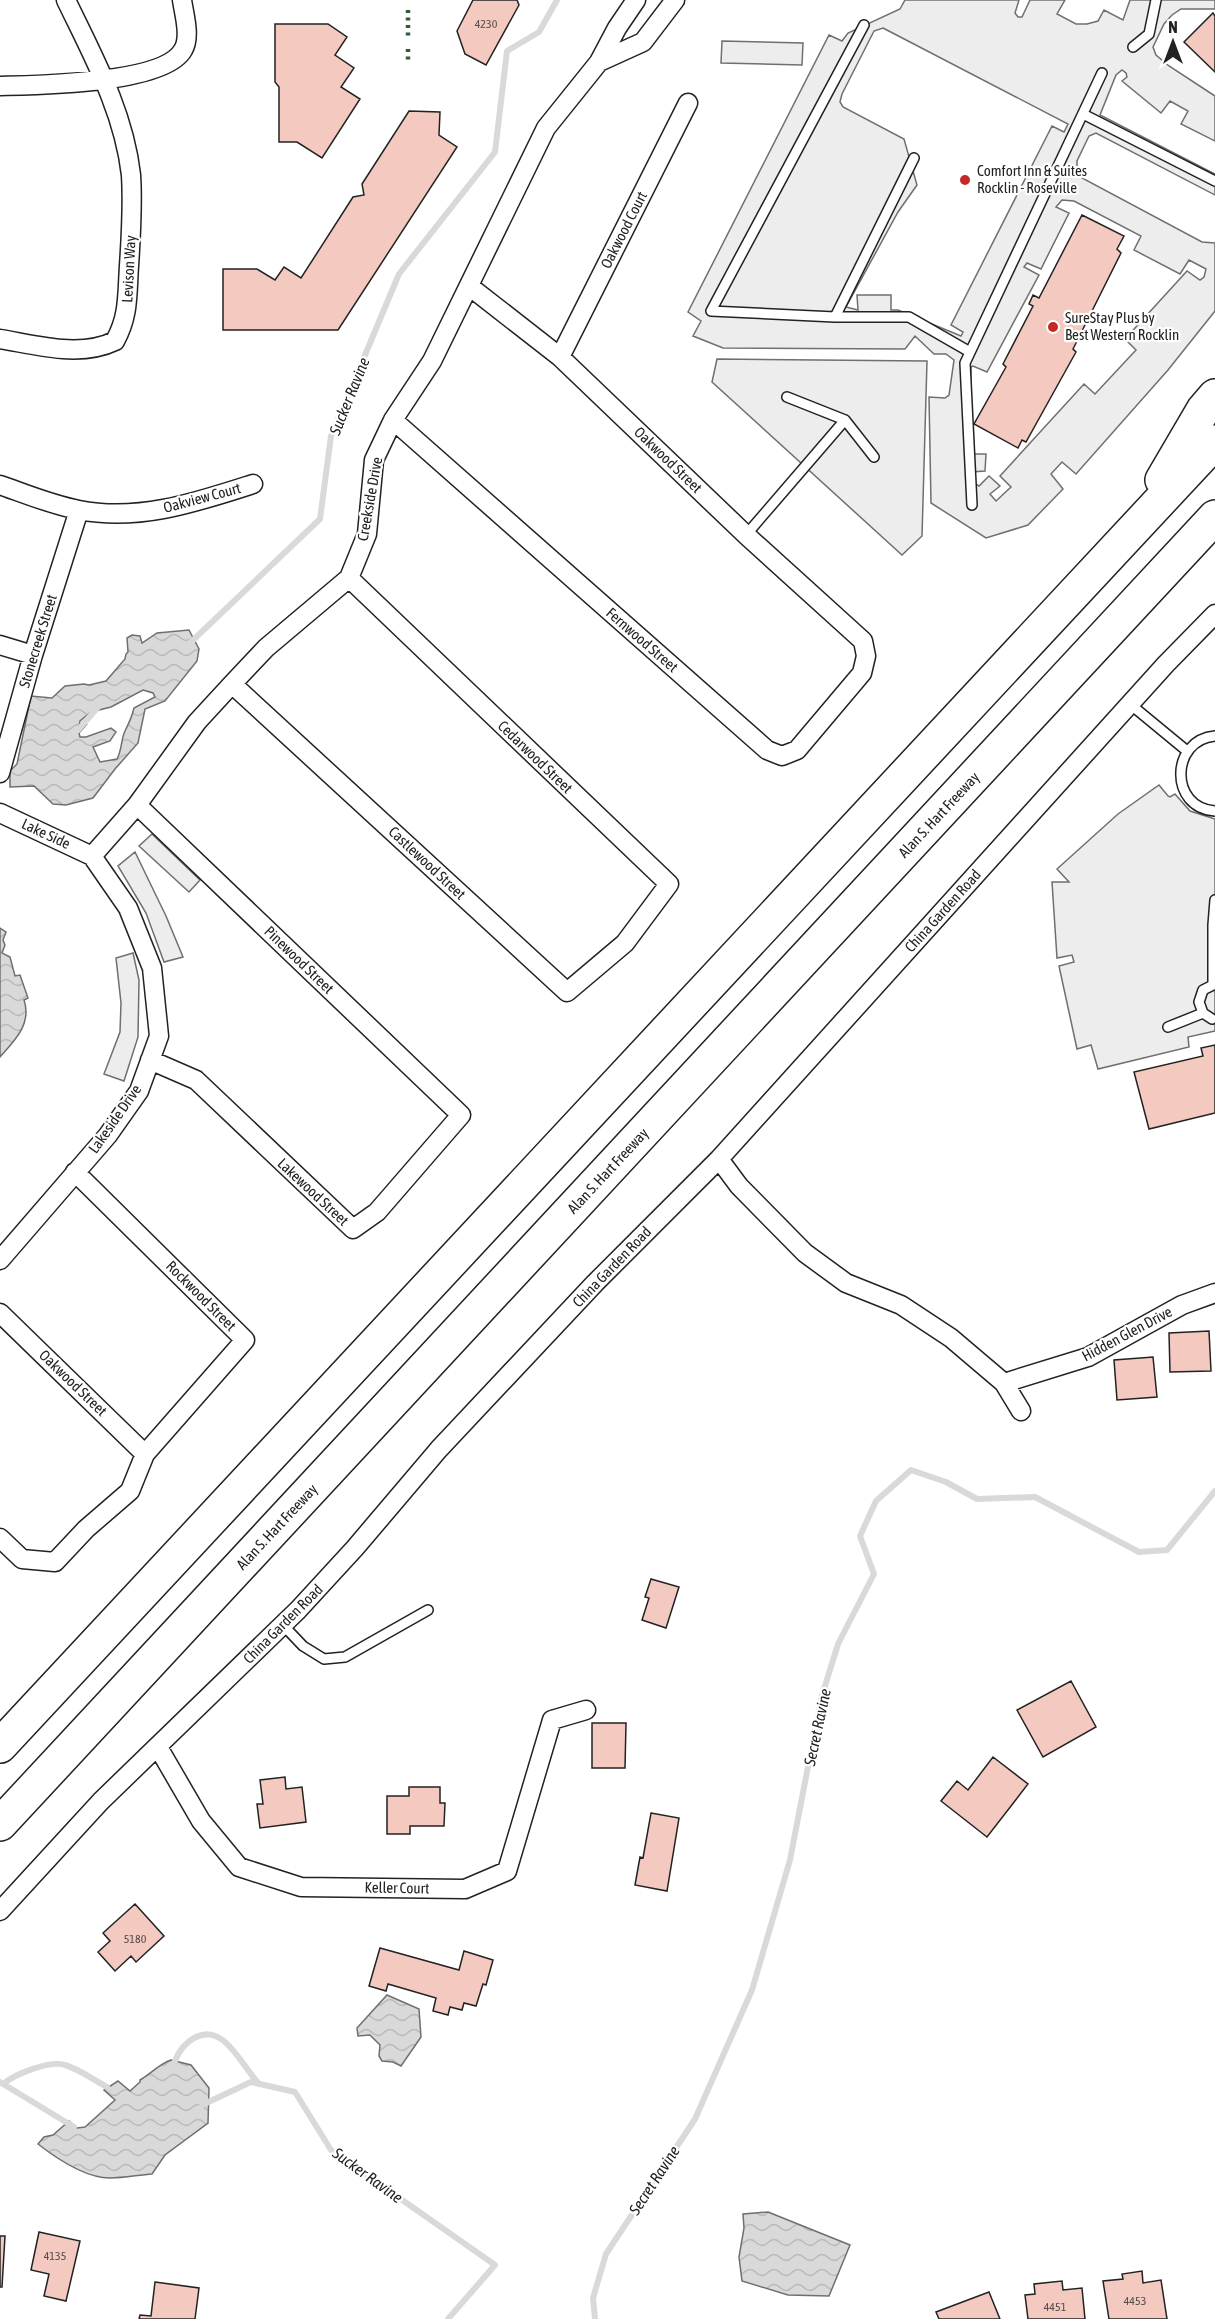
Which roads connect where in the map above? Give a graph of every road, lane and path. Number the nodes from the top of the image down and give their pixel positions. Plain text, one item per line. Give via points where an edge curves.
1 (66, 0) edge
2 (182, 0) edge
3 (636, 0) edge
4 (675, 0) edge
5 (1156, 0) edge
6 (864, 25) dead end
7 (1133, 47) dead end
8 (599, 62) junction
9 (1102, 73) dead end
10 (105, 80) junction
11 (0, 86) edge
12 (688, 103) dead end
13 (1083, 114) junction
14 (914, 158) dead end
15 (1215, 181) edge
16 (469, 286) junction
17 (835, 317) junction
18 (0, 339) edge
19 (970, 352) junction
20 (560, 357) junction
21 (1215, 396) edge
22 (788, 397) dead end
23 (393, 420) junction
24 (845, 420) junction
25 (1215, 442) edge
26 (874, 457) dead end
27 (254, 484) dead end
28 (0, 485) edge
29 (972, 505) dead end
30 (79, 510) junction
31 (1215, 518) edge
32 (1130, 533) junction
33 (746, 535) junction
34 (349, 578) junction
35 (1215, 614) edge
36 (863, 640) joint
37 (0, 645) edge
38 (33, 655) junction
39 (232, 684) junction
40 (1130, 704) junction
41 (1215, 736) edge
42 (1187, 751) junction
43 (0, 773) edge
44 (137, 805) junction
45 (1215, 811) edge
46 (0, 813) edge
47 (92, 856) junction
48 (1215, 900) edge
49 (625, 943) joint
50 (1214, 984) edge
51 (1203, 1013) junction
52 (1212, 1019) dead end
53 (1168, 1028) dead end
54 (150, 1060) junction
55 (461, 1115) joint
56 (719, 1159) junction
57 (75, 1172) junction
58 (0, 1260) edge
59 (1215, 1293) edge
60 (0, 1313) edge
61 (1004, 1383) junction
62 (1021, 1411) dead end
63 (145, 1454) junction
64 (0, 1538) edge
65 (429, 1610) dead end
66 (283, 1624) junction
67 (586, 1710) dead end
68 (0, 1746) edge
69 (158, 1747) junction
70 (0, 1824) edge
71 (0, 1911) edge

1 - 10 street, Levison Way
2 - 10 street via 186,37 183,51 155,68
3 - 8 street, Creekside Drive
4 - 8 street, Creekside Drive via 643,42
5 - 7 lane via 1149,34
6 - 17 lane via 711,311
8 - 16 street, Creekside Drive via 546,128
9 - 13 lane
10 - 11 street
10 - 18 street, Levison Way via 122,132 130,174 127,314 121,331 115,341 102,348 46,347
12 - 20 street, Oakwood Court
13 - 15 lane
13 - 19 lane
14 - 17 lane
16 - 20 street, Oakwood Street
16 - 23 street, Creekside Drive via 432,361
17 - 19 lane via 909,317
19 - 29 lane via 965,363
20 - 33 street, Oakwood Street
21 - 32 highway
22 - 24 lane
23 - 34 street, Creekside Drive via 374,460 367,534
23 - 36 street, Fernwood Street via 767,750 782,756 798,750 862,673 866,656
24 - 26 lane
24 - 33 lane
25 - 32 highway
27 - 30 street, Oakview Court via 168,509 123,514
28 - 30 street, Oakview Court
30 - 38 street, Stonecreek Street
31 - 70 highway, Alan S. Hart Freeway
32 - 68 highway
33 - 36 street, Oakwood Street
34 - 39 street, Creekside Drive via 266,648
34 - 49 street, Cedarwood Street via 669,884
35 - 40 street, China Garden Road
37 - 38 street
38 - 43 street, Stonecreek Street
39 - 44 street, Creekside Drive via 197,722
39 - 49 street, Castlewood Street via 567,992
40 - 42 lane
40 - 56 street, China Garden Road
41 - 42 lane via 1198,741
42 - 45 lane via 1180,764 1185,793 1194,804
44 - 47 street, Creekside Drive
44 - 55 street, Pinewood Street
46 - 47 street, Lake Side
47 - 54 street, Lakeside Drive via 128,908 152,968 159,1036
48 - 50 lane
50 - 51 lane via 1200,996
51 - 52 lane
51 - 53 lane
54 - 55 street, Lakewood Street via 196,1080 353,1229 377,1212
54 - 57 street, Lakeside Drive via 139,1091
56 - 61 street via 739,1186 805,1253 846,1283 902,1305 951,1338
56 - 66 street, China Garden Road via 439,1449 355,1548
57 - 58 street, Lakeside Drive
57 - 63 street, Rockwood Street via 245,1340
59 - 61 street, Hidden Glen Drive via 1182,1305 1088,1357
60 - 63 street, Oakwood Street
61 - 62 street
63 - 64 street via 130,1491 86,1528 55,1562 22,1559
65 - 66 lane via 345,1657 324,1659 303,1646
66 - 69 street, China Garden Road
67 - 69 street, Keller Court via 552,1720 507,1871 465,1889 301,1887 239,1867 201,1821
69 - 71 street, China Garden Road via 101,1801

